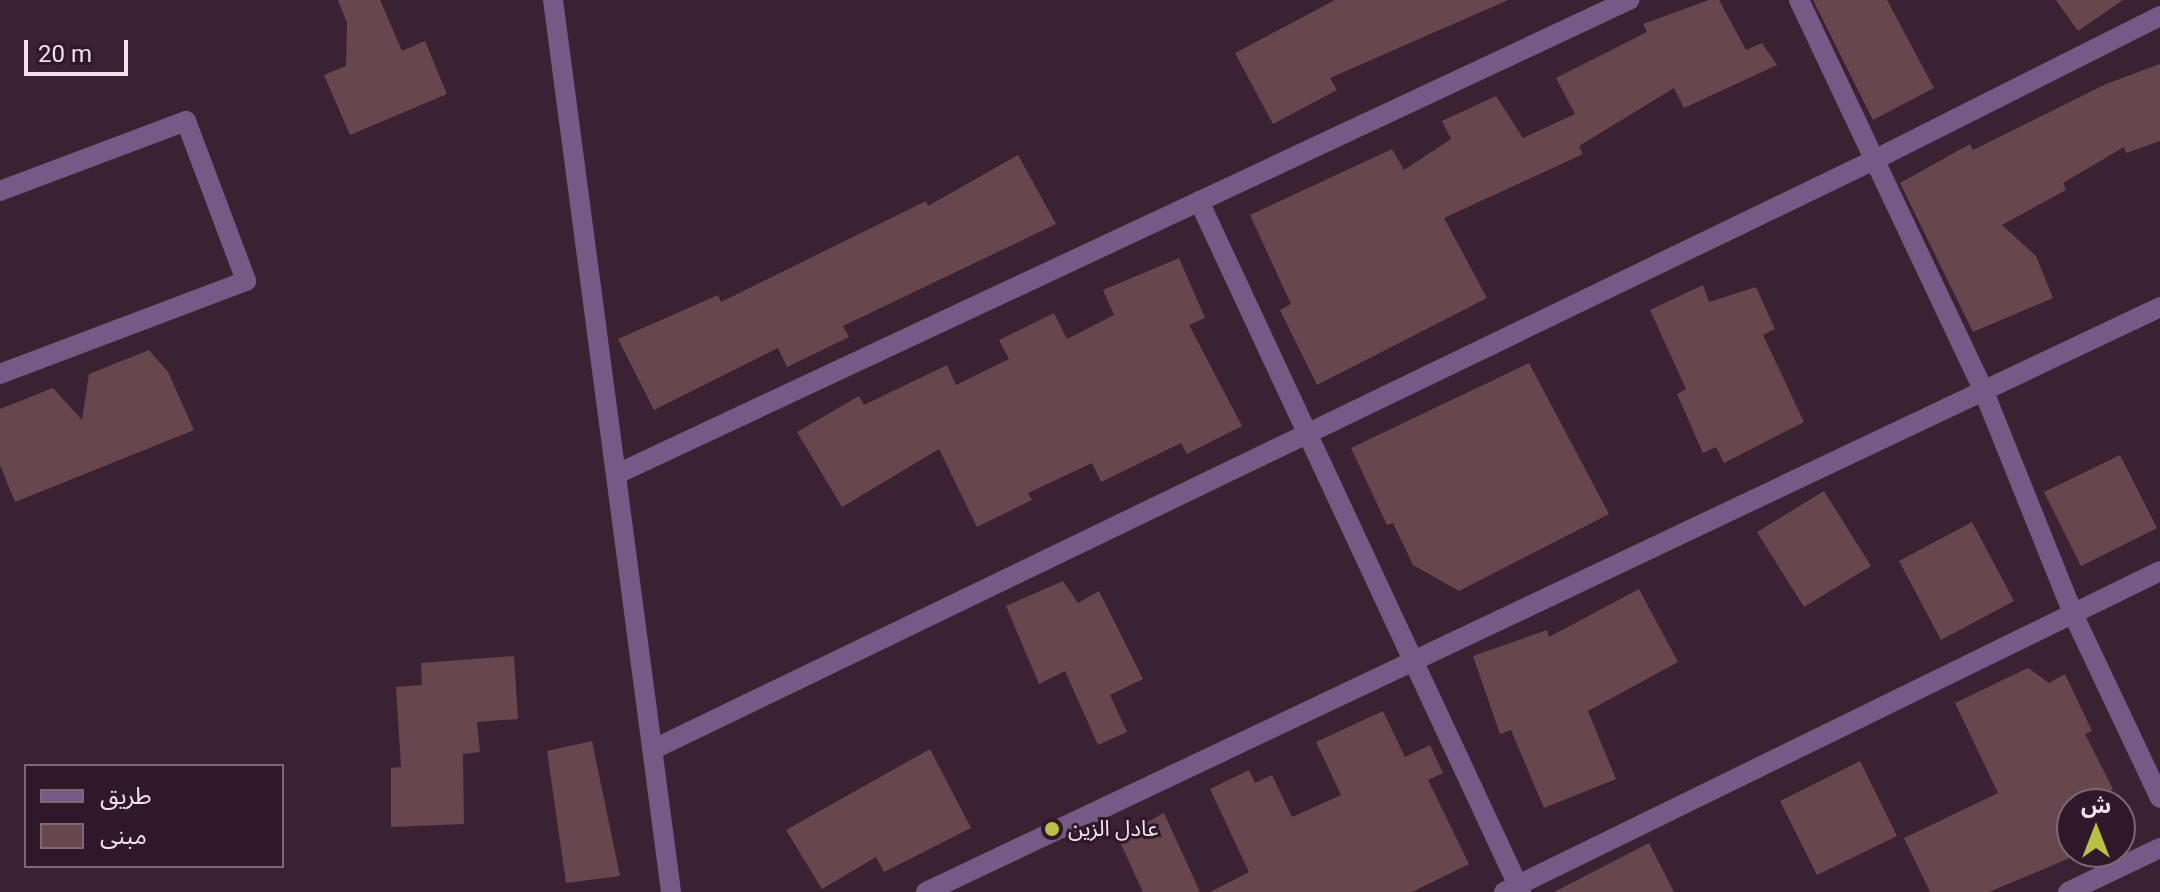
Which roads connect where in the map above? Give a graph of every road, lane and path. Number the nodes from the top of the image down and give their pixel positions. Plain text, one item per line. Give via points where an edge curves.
1 (553, 0) edge
2 (1629, 0) edge
3 (1799, 0) edge
4 (2160, 16) edge
5 (1876, 159) junction
6 (0, 191) edge
7 (1199, 201) junction
8 (2160, 307) edge
9 (0, 374) edge
10 (1984, 392) junction
11 (1308, 433) junction
12 (617, 474) junction
13 (2160, 571) edge
14 (2074, 616) junction
15 (1411, 658) junction
16 (654, 749) junction
17 (2160, 798) edge
18 (2160, 848) edge
19 (1515, 890) edge
20 (671, 892) edge
21 (926, 892) edge
22 (2068, 892) edge

1 - 12 street
2 - 7 street
3 - 5 street
4 - 5 street
5 - 10 street
5 - 11 street
6 - 9 street via 186,121 246,281
7 - 11 street
7 - 12 street
8 - 10 street
10 - 14 street
10 - 15 street
11 - 15 street
11 - 16 street
12 - 16 street
13 - 14 street
14 - 17 street
14 - 19 street
15 - 19 street
15 - 21 street
16 - 20 street
18 - 22 street

